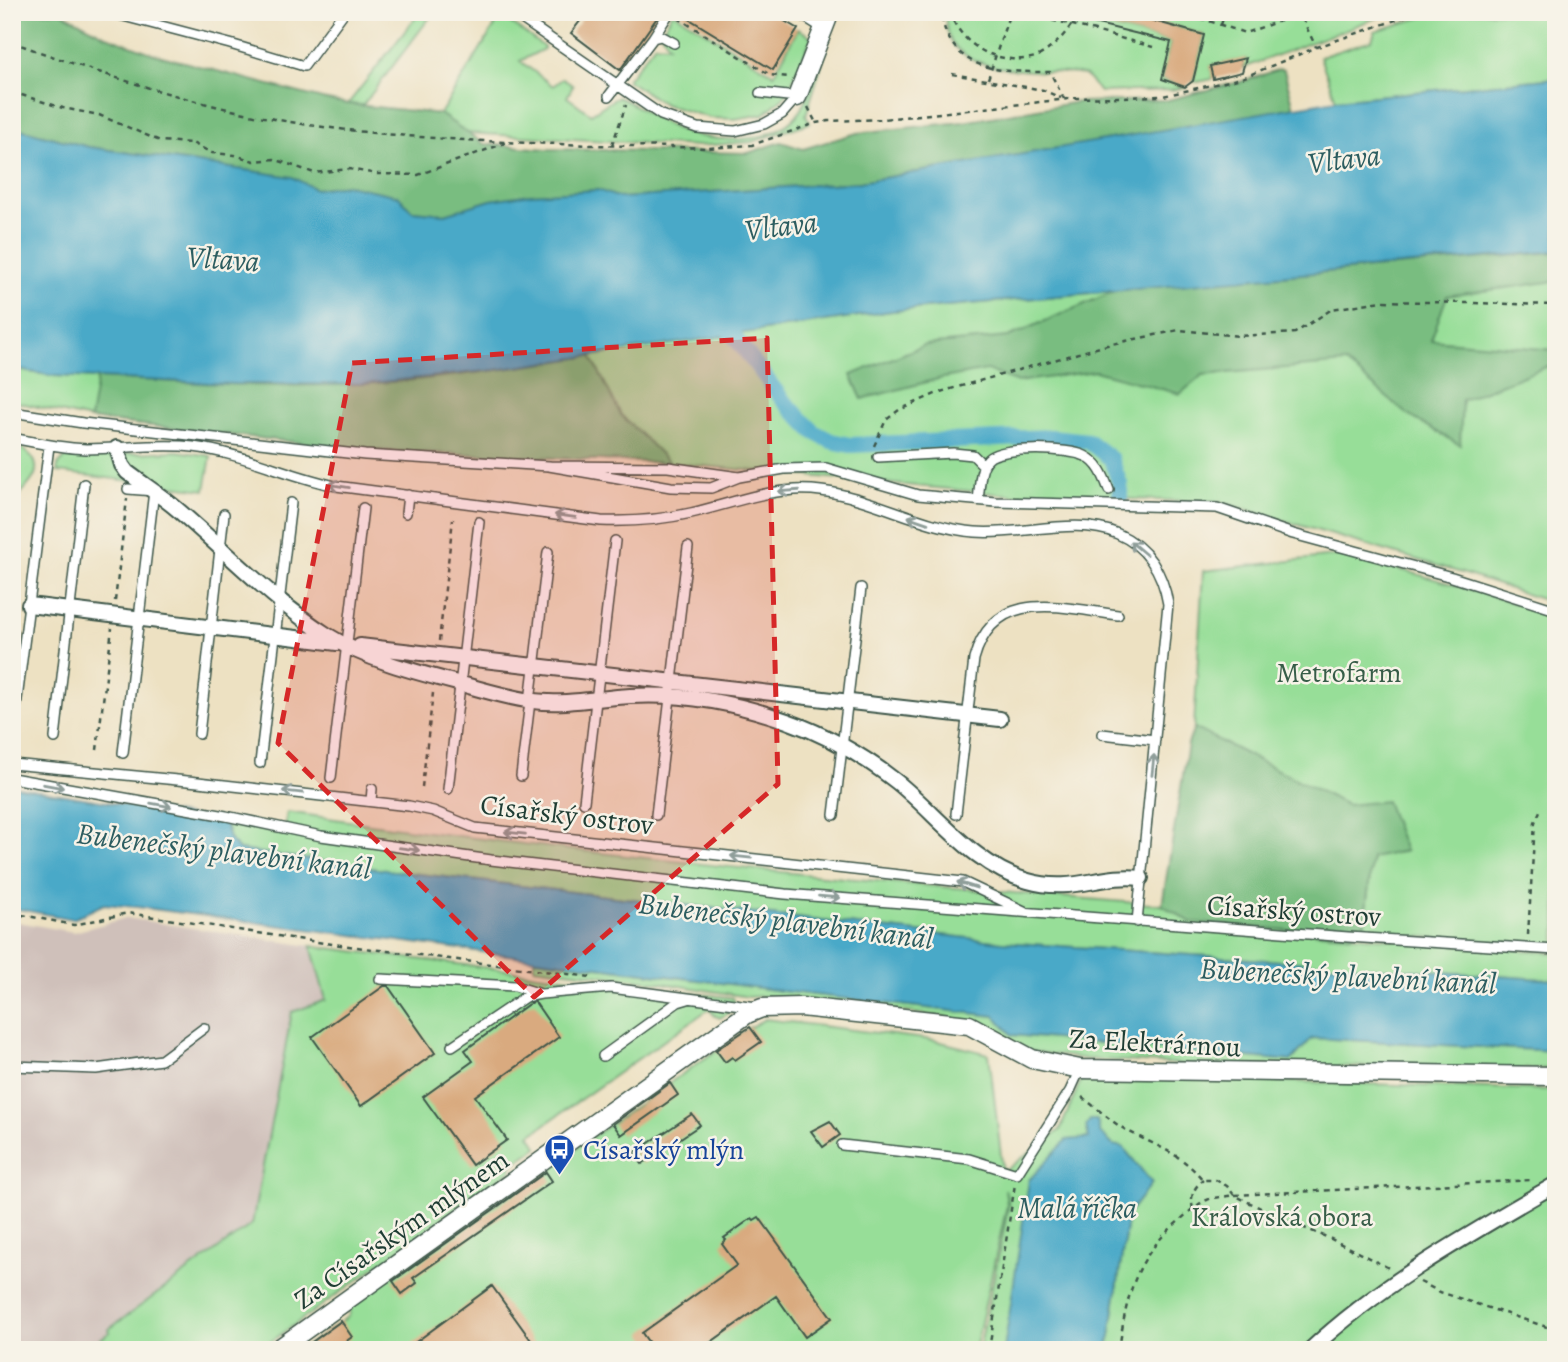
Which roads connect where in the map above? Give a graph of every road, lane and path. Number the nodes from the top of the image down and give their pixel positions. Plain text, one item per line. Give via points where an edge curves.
1 (108, 12) edge
2 (344, 12) edge
3 (512, 12) edge
4 (797, 12) edge
5 (934, 12) edge
6 (949, 12) edge
7 (1012, 12) edge
8 (1079, 12) edge
9 (1202, 12) edge
10 (1225, 12) edge
11 (1305, 12) edge
12 (1419, 12) edge
13 (669, 13) edge
14 (1173, 13) edge
15 (1300, 13) edge
16 (1200, 19) junction
17 (827, 21) edge
18 (1073, 25) junction
19 (1221, 25) junction
20 (653, 38) junction
21 (12, 42) edge
22 (674, 43) dead end
23 (1153, 47) dead end
24 (1317, 47) junction
25 (995, 57) junction
26 (990, 69) junction
27 (952, 74) dead end
28 (988, 80) junction
29 (617, 86) junction
30 (12, 92) edge
31 (760, 93) dead end
32 (629, 94) junction
33 (609, 96) dead end
34 (1065, 99) junction
35 (798, 100) junction
36 (509, 142) junction
37 (1556, 305) edge
38 (12, 412) edge
39 (880, 431) dead end
40 (12, 438) edge
41 (50, 446) junction
42 (117, 448) junction
43 (878, 457) dead end
44 (983, 465) junction
45 (549, 466) junction
46 (739, 477) junction
47 (84, 484) dead end
48 (128, 489) dead end
49 (154, 491) junction
50 (1109, 491) dead end
51 (408, 495) junction
52 (978, 500) junction
53 (291, 503) dead end
54 (363, 508) dead end
55 (406, 513) dead end
56 (224, 514) dead end
57 (479, 522) dead end
58 (615, 541) dead end
59 (688, 547) dead end
60 (220, 548) junction
61 (548, 552) dead end
62 (861, 588) dead end
63 (279, 600) junction
64 (29, 605) junction
65 (71, 610) junction
66 (1556, 610) edge
67 (1118, 615) dead end
68 (139, 619) junction
69 (211, 627) junction
70 (275, 635) junction
71 (347, 644) junction
72 (463, 658) junction
73 (534, 667) junction
74 (599, 675) junction
75 (460, 684) junction
76 (671, 690) junction
77 (596, 700) junction
78 (530, 701) junction
79 (848, 701) junction
80 (968, 716) junction
81 (1000, 719) dead end
82 (199, 734) dead end
83 (1102, 734) dead end
84 (55, 738) dead end
85 (12, 739) edge
86 (1155, 740) junction
87 (842, 746) junction
88 (123, 753) dead end
89 (260, 763) dead end
90 (12, 764) edge
91 (522, 776) dead end
92 (12, 778) edge
93 (331, 778) dead end
94 (372, 789) dead end
95 (448, 789) dead end
96 (371, 802) junction
97 (584, 802) dead end
98 (1541, 809) dead end
99 (956, 814) dead end
100 (656, 815) dead end
101 (834, 815) dead end
102 (1141, 878) junction
103 (12, 913) edge
104 (1028, 914) junction
105 (1137, 922) junction
106 (1527, 949) junction
107 (1556, 950) edge
108 (594, 977) dead end
109 (380, 979) dead end
110 (541, 994) junction
111 (693, 997) junction
112 (762, 1008) junction
113 (204, 1028) dead end
114 (452, 1046) dead end
115 (603, 1056) dead end
116 (12, 1066) edge
117 (1080, 1069) junction
118 (1556, 1076) edge
119 (1070, 1091) junction
120 (842, 1145) dead end
121 (1017, 1174) junction
122 (1203, 1180) junction
123 (1549, 1182) edge
124 (1234, 1195) junction
125 (1192, 1209) junction
126 (277, 1350) edge
127 (989, 1350) edge
128 (1119, 1350) edge
129 (1310, 1350) edge

1 - 2 lane via 304,66
3 - 29 lane
4 - 17 lane
5 - 26 path via 941,15 944,33 956,51
6 - 25 path via 967,39
7 - 18 path
7 - 25 path
8 - 18 path
9 - 16 path
10 - 19 path
11 - 15 path
12 - 24 path
13 - 20 lane
13 - 35 path via 770,75 796,77
14 - 16 path
15 - 19 path via 1245,33
15 - 24 path
16 - 19 path
17 - 35 street
18 - 23 path
18 - 25 path via 1038,57
20 - 22 lane via 661,36
20 - 29 lane
21 - 36 path via 92,71 306,125 415,138
24 - 34 path via 1242,78 1163,96
25 - 26 path
26 - 28 path
26 - 34 path via 1050,72
27 - 28 path
28 - 34 path
29 - 32 lane
29 - 33 lane
30 - 36 path via 99,115 160,141 192,143 212,153 254,161 274,159 314,173 349,169 418,175
31 - 35 lane
32 - 35 lane via 661,115 696,128 735,131 764,124
32 - 36 path via 612,145
34 - 35 path via 816,122
37 - 39 path via 1382,302 1332,309 1295,333 1239,336 1179,330 1107,345 940,392 899,410
38 - 45 lane via 365,455
40 - 41 lane
41 - 42 lane
41 - 64 lane
42 - 49 street via 127,472
51 -> 42 lane via 314,481 196,447 156,444
43 - 44 lane via 953,453 973,455
44 - 50 lane via 991,456 1011,451 1071,451 1087,457 1102,471
44 - 52 lane
45 - 46 lane via 668,467
45 - 46 lane via 671,487 711,488
46 - 52 lane via 826,468 918,495
47 - 65 lane
48 - 49 lane
49 - 60 street
49 - 68 lane
51 - 55 lane
86 -> 51 lane via 1168,618 1166,591 1148,556 1130,540 1109,531 1085,527 973,532 916,520 856,497 816,490 775,492 670,518 623,522
52 - 66 lane via 1217,508
53 - 63 lane
54 - 71 lane
56 - 60 lane
57 - 72 lane
58 - 74 lane
59 - 76 lane
60 - 63 street
60 - 69 lane
61 - 73 lane
62 - 79 lane
63 - 70 lane
63 - 71 street
64 - 65 street
64 - 85 lane
65 - 68 street
65 - 84 lane
67 - 80 lane via 1040,606 1006,614 988,628 977,648
68 - 69 street
68 - 88 lane
69 - 70 street
69 - 82 lane
70 - 71 street
70 - 89 lane
71 - 72 street
71 - 75 street via 403,668
71 - 93 lane
72 - 73 street
72 - 75 lane
73 - 74 street
73 - 78 lane
74 - 76 street
74 - 77 lane
75 - 78 street
75 - 95 lane
76 - 77 street
76 - 79 street
76 - 87 street via 765,713
76 - 100 lane
77 - 78 street
77 - 97 lane
78 - 91 lane
79 - 80 street
79 - 87 lane
80 - 81 street
80 - 99 lane
83 - 86 lane
102 -> 86 lane
87 - 101 lane
87 - 102 street via 898,783 982,859 1015,877 1067,886 1117,877
96 -> 90 lane, Císařský ostrov
92 -> 104 lane, Císařský ostrov via 321,836 491,860 785,894
94 - 96 lane
104 -> 96 lane, Císařský ostrov via 963,882 475,828 433,811
98 - 106 path via 1535,822
102 - 105 lane
103 - 108 path via 74,925 128,914
104 - 105 lane, Císařský ostrov
105 - 106 lane, Císařský ostrov
106 - 107 lane, Císařský ostrov
109 - 110 lane via 515,986
110 - 111 lane via 611,988
110 - 114 lane via 525,997
111 - 112 lane
111 - 115 lane via 678,1002
112 - 117 street, Za Elektrárnou via 801,1007 969,1025 1024,1056
112 - 126 street, Za Císařským mlýnem via 747,1014
113 - 116 lane via 161,1060 96,1069
117 - 118 street, Za Elektrárnou
117 - 119 lane
119 - 121 lane
119 - 122 path via 1123,1128 1177,1154
120 - 121 lane via 969,1159
121 - 127 path
122 - 124 path via 1216,1180
122 - 125 path via 1193,1192
123 - 124 path
123 - 129 street via 1391,1284
124 - 125 path via 1208,1199
125 - 128 path via 1143,1259 1132,1283

